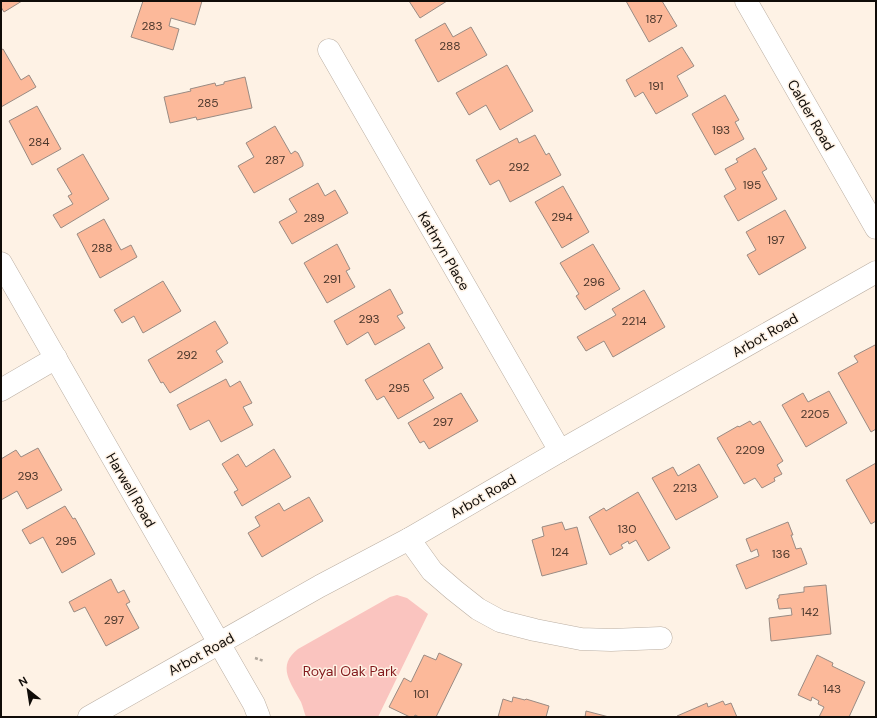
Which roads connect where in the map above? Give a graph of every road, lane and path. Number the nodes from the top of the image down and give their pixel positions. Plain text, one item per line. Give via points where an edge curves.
1 (746, 1) edge
2 (329, 50) dead end
3 (876, 228) edge
4 (1, 263) edge
5 (876, 272) edge
6 (56, 358) junction
7 (1, 390) edge
8 (560, 451) junction
9 (409, 539) junction
10 (661, 638) dead end
11 (220, 644) junction
12 (89, 717) edge
13 (259, 717) edge

1 - 3 street, Calder Road
2 - 8 street, Kathryn Place
4 - 6 street, Harwell Road
5 - 8 street, Arbot Road
6 - 7 street
6 - 11 street, Harwell Road
8 - 9 street, Arbot Road
9 - 10 street via 432,571 443,581 478,609 500,621 581,639
9 - 11 street, Arbot Road via 320,586
11 - 12 street, Arbot Road
11 - 13 street, Harwell Road

